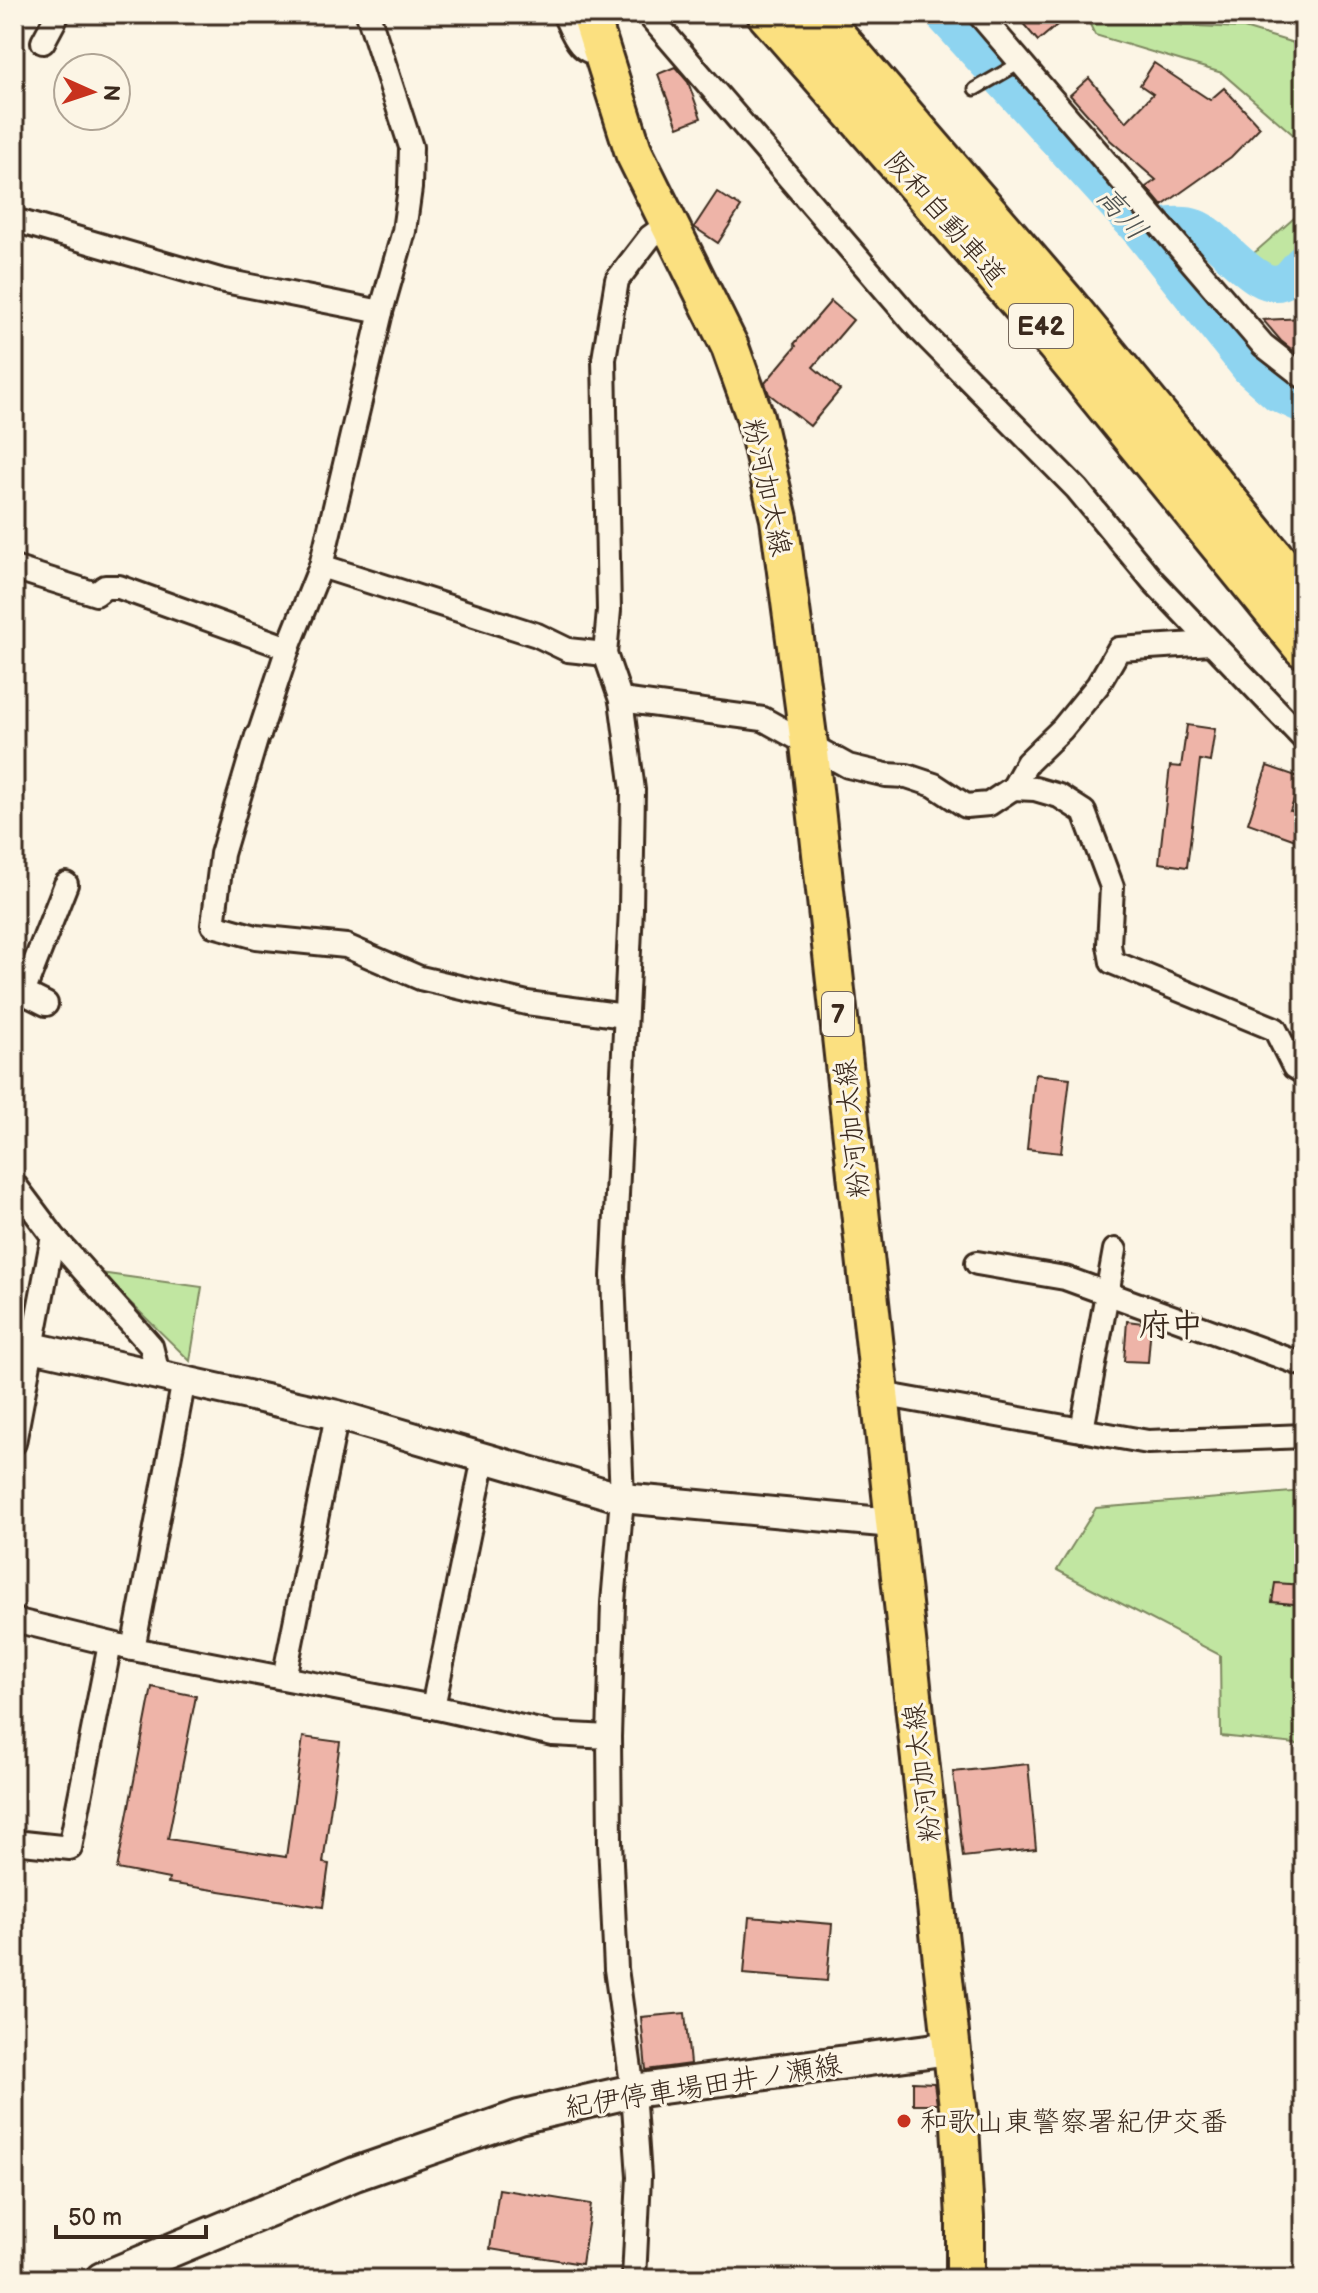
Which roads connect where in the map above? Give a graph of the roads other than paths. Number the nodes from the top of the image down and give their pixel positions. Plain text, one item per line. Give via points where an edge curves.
1 (58, 14) edge
2 (368, 14) edge
3 (564, 14) edge
4 (590, 14) edge
5 (648, 14) edge
6 (768, 14) edge
7 (816, 14) edge
8 (979, 14) edge
9 (43, 42) dead end
10 (603, 54) junction
11 (1017, 65) junction
12 (975, 89) dead end
13 (14, 220) edge
14 (668, 224) junction
15 (381, 312) junction
16 (1304, 377) edge
17 (321, 566) junction
18 (14, 568) edge
19 (1304, 595) edge
20 (1211, 643) junction
21 (1304, 647) edge
22 (288, 648) junction
23 (605, 654) junction
24 (621, 700) junction
25 (1304, 739) edge
26 (809, 744) junction
27 (1013, 788) junction
28 (66, 884) dead end
29 (19, 991) edge
30 (46, 1004) dead end
31 (625, 1016) junction
32 (1304, 1073) edge
33 (14, 1184) edge
34 (53, 1236) junction
35 (1115, 1250) dead end
36 (977, 1263) dead end
37 (1106, 1292) junction
38 (22, 1345) edge
39 (1304, 1365) edge
40 (171, 1377) junction
41 (881, 1394) junction
42 (337, 1415) junction
43 (1082, 1430) junction
44 (1304, 1436) edge
45 (14, 1443) edge
46 (484, 1458) junction
47 (622, 1498) junction
48 (893, 1523) junction
49 (14, 1620) edge
50 (110, 1644) junction
51 (133, 1649) junction
52 (284, 1678) junction
53 (433, 1707) junction
54 (609, 1737) junction
55 (14, 1842) edge
56 (950, 2048) junction
57 (633, 2091) junction
58 (102, 2279) edge
59 (634, 2279) edge
60 (965, 2279) edge

1 - 9 street
2 - 15 street via 411,147 404,231
3 - 10 street via 578,44 591,54
4 - 10 main road, 粉河加太線 / 7
5 - 20 street via 826,213 920,330 1077,489
6 - 21 highway, 阪和自動車道 / E42 via 1056,343
7 - 19 highway, 阪和自動車道 / E42 via 1054,290
8 - 11 street
10 - 14 main road, 粉河加太線 / 7 via 634,153
11 - 12 lane
11 - 16 street via 1263,345
13 - 15 street via 220,280
14 - 23 street via 650,237 617,280 604,359 609,610
14 - 26 main road, 粉河加太線 / 7 via 730,347 755,417 779,519
15 - 17 street
17 - 22 street
17 - 23 street via 537,635 568,650
18 - 22 street via 96,594 105,587 119,587
20 - 25 street
20 - 27 street via 1119,649 1098,685 1027,763
22 - 31 street via 222,854 213,925 256,937 346,946 420,978 527,1003
23 - 24 street
24 - 26 street via 763,719
24 - 31 street via 633,790
26 - 27 street via 848,766 934,785 966,806 989,804
26 - 41 main road, 粉河加太線 / 7
27 - 32 street via 1059,796 1084,812 1112,887 1112,962 1275,1029 1294,1067
28 - 29 street
29 - 30 street
31 - 47 street via 613,1276
33 - 34 street
34 - 38 street
34 - 40 street via 151,1346
35 - 37 street
36 - 37 street via 1065,1278
37 - 39 street
37 - 43 street
38 - 40 street
38 - 45 street
40 - 42 street
40 - 51 street
41 - 43 street
41 - 48 main road, 粉河加太線 / 7
42 - 46 street
42 - 52 street
43 - 44 street via 1148,1442
46 - 47 street
46 - 53 street
47 - 48 street
47 - 54 street
48 - 56 main road, 粉河加太線 / 7
49 - 50 street
50 - 51 street
50 - 55 street via 70,1848
51 - 52 street
52 - 53 street
53 - 54 street via 553,1734
54 - 57 street via 616,1969
56 - 57 main road, 紀伊停車場田井ノ瀬線
56 - 60 main road, 粉河加太線 / 7 via 960,2125
57 - 58 main road, 紀伊停車場田井ノ瀬線 via 519,2117 355,2174
57 - 59 street via 639,2177

